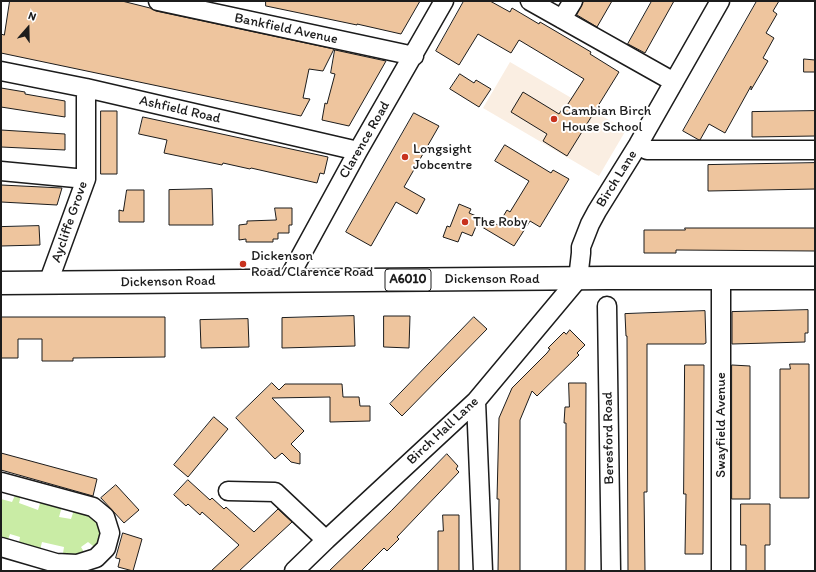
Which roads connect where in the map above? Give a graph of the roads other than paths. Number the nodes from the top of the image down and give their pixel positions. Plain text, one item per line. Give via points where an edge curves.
1 (158, 1) edge
2 (444, 1) edge
3 (530, 1) edge
4 (573, 1) edge
5 (720, 1) edge
6 (562, 19) junction
7 (414, 56) junction
8 (1, 71) edge
9 (674, 82) junction
10 (86, 88) junction
11 (638, 145) junction
12 (815, 150) edge
13 (358, 151) junction
14 (1, 171) edge
15 (86, 179) junction
16 (578, 278) junction
17 (815, 278) edge
18 (721, 279) junction
19 (287, 281) junction
20 (1, 283) edge
21 (48, 283) junction
22 (606, 306) dead end
23 (476, 401) junction
24 (1, 482) edge
25 (228, 491) dead end
26 (326, 540) junction
27 (1, 547) edge
28 (294, 571) edge
29 (483, 571) edge
30 (611, 571) edge
31 (721, 571) edge

1 - 7 street, Bankfield Avenue
2 - 7 street, Clarence Road
3 - 6 street
4 - 6 street
5 - 9 street, Birch Lane
6 - 9 street
7 - 13 street, Clarence Road
8 - 10 street, Ashfield Road
9 - 11 street, Birch Lane
10 - 13 street, Ashfield Road
10 - 15 street, Aycliffe Grove
11 - 12 street via 647,150
11 - 16 street, Birch Lane via 590,224 581,247
13 - 19 street, Clarence Road
14 - 15 street
15 - 21 street, Aycliffe Grove
16 - 18 highway, Dickenson Road / A6010
16 - 19 highway, Dickenson Road / A6010
16 - 23 street, Birch Hall Lane
17 - 18 highway, Dickenson Road / A6010
18 - 31 street, Swayfield Avenue
19 - 21 highway, Dickenson Road / A6010
20 - 21 highway, Dickenson Road / A6010
22 - 30 street, Beresford Road
23 - 26 street, Birch Hall Lane
23 - 29 street
24 - 27 street via 93,507 105,517 110,533 106,548 96,558 77,564 56,564
25 - 26 street via 275,492
26 - 28 street, Birch Hall Lane

